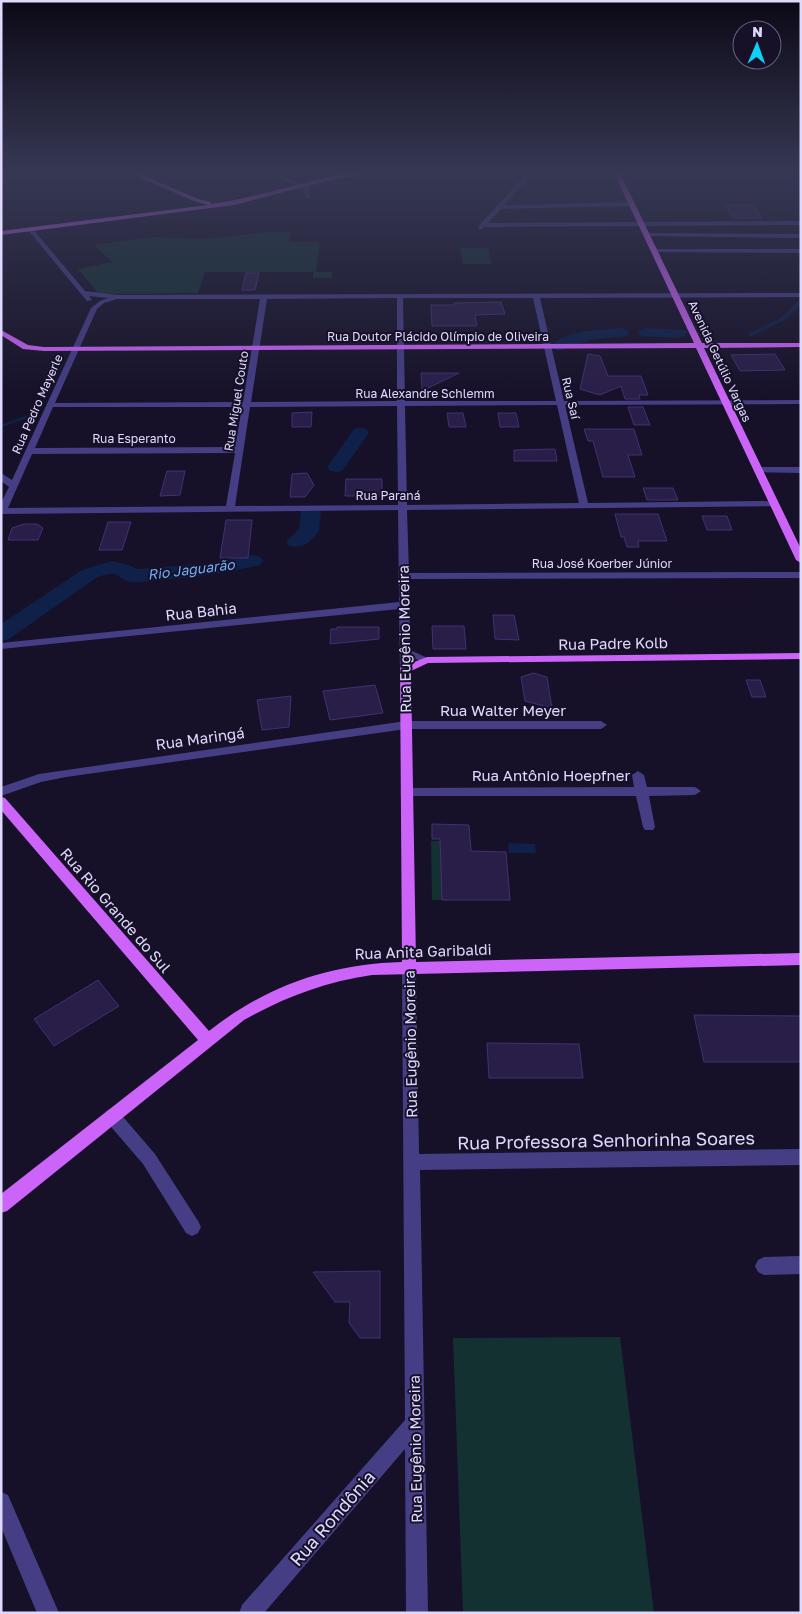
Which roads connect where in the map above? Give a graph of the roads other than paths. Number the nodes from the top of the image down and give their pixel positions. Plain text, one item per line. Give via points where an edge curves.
1 (46, 248) edge
2 (801, 250) edge
3 (654, 251) joint
4 (84, 293) junction
5 (675, 295) junction
6 (800, 295) edge
7 (264, 296) junction
8 (400, 296) junction
9 (536, 296) junction
10 (118, 297) junction
11 (94, 308) junction
12 (1, 332) edge
13 (801, 345) edge
14 (547, 346) junction
15 (699, 346) junction
16 (400, 347) junction
17 (76, 348) junction
18 (256, 348) junction
19 (726, 402) junction
20 (801, 402) edge
21 (560, 403) junction
22 (401, 404) junction
23 (247, 405) junction
24 (50, 406) junction
25 (240, 450) junction
26 (29, 451) junction
27 (758, 470) junction
28 (801, 470) edge
29 (1, 476) edge
30 (14, 486) junction
31 (774, 504) junction
32 (584, 505) junction
33 (403, 507) junction
34 (230, 508) junction
35 (2, 511) edge
36 (801, 560) edge
37 (801, 575) edge
38 (404, 576) junction
39 (404, 605) junction
40 (1, 646) edge
41 (404, 651) junction
42 (801, 656) edge
43 (426, 660) junction
44 (405, 669) junction
45 (406, 725) junction
46 (601, 725) dead end
47 (638, 775) dead end
48 (695, 790) dead end
49 (642, 791) junction
50 (1, 792) edge
51 (406, 792) junction
52 (1, 801) edge
53 (649, 827) dead end
54 (801, 960) edge
55 (409, 968) junction
56 (206, 1040) junction
57 (112, 1116) junction
58 (801, 1158) edge
59 (411, 1162) junction
60 (1, 1205) edge
61 (192, 1227) dead end
62 (801, 1265) edge
63 (764, 1266) dead end
64 (415, 1422) junction
65 (1, 1502) edge
66 (48, 1613) edge
67 (250, 1613) edge
68 (417, 1613) edge

1 - 4 street
2 - 3 street
3 - 5 main road, Avenida Getúlio Vargas
4 - 10 street
4 - 11 street
5 - 6 street
5 - 9 street
5 - 15 main road, Avenida Getúlio Vargas
7 - 8 street
7 - 10 street
7 - 18 street, Rua Miguel Couto
8 - 9 street
8 - 16 street, Rua Eugênio Moreira
9 - 14 street, Rua Saí
10 - 11 street
11 - 17 street, Rua Pedro Mayerle
12 - 17 main road, Rua Doutor Plácido Olímpio de Oliveira via 26,347
13 - 15 main road, Rua Doutor Plácido Olímpio de Oliveira
14 - 15 main road, Rua Doutor Plácido Olímpio de Oliveira
14 - 16 main road, Rua Doutor Plácido Olímpio de Oliveira
14 - 21 street, Rua Saí
15 - 19 main road, Avenida Getúlio Vargas
16 - 18 main road, Rua Doutor Plácido Olímpio de Oliveira
16 - 22 street, Rua Eugênio Moreira
17 - 18 main road, Rua Doutor Plácido Olímpio de Oliveira
17 - 24 street, Rua Pedro Mayerle
18 - 23 street, Rua Miguel Couto
19 - 20 street, Rua Alexandre Schlemm
19 - 21 street, Rua Alexandre Schlemm
19 - 27 main road, Avenida Getúlio Vargas
21 - 22 street, Rua Alexandre Schlemm
21 - 32 street, Rua Saí
22 - 23 street, Rua Alexandre Schlemm
22 - 33 street, Rua Eugênio Moreira
23 - 24 street, Rua Alexandre Schlemm
23 - 25 street, Rua Miguel Couto
24 - 26 street, Rua Pedro Mayerle
25 - 26 street, Rua Esperanto
25 - 34 street, Rua Miguel Couto
26 - 30 street, Rua Pedro Mayerle
27 - 28 street
27 - 31 main road, Avenida Getúlio Vargas
29 - 30 street
30 - 35 street, Rua Pedro Mayerle
31 - 32 street, Rua Paraná
31 - 36 main road, Avenida Getúlio Vargas
32 - 33 street, Rua Paraná
33 - 34 street, Rua Paraná
33 - 38 street, Rua Eugênio Moreira
34 - 35 street, Rua Paraná
37 - 38 street, Rua José Koerber Júnior
38 - 39 street, Rua Eugênio Moreira
39 - 40 street, Rua Bahia
39 - 41 street, Rua Eugênio Moreira
41 - 43 street, Rua Padre Kolb
41 - 44 street, Rua Eugênio Moreira
42 - 43 main road, Rua Padre Kolb
43 - 44 main road, Rua Padre Kolb
44 - 45 main road, Rua Eugênio Moreira
45 - 46 street, Rua Walter Meyer
45 - 50 street, Rua Maringá via 66,773 39,778
45 - 51 main road, Rua Eugênio Moreira
47 - 49 street
48 - 49 street, Rua Antônio Hoepfner
49 - 51 street, Rua Antônio Hoepfner
49 - 53 street
51 - 55 main road, Rua Eugênio Moreira
52 - 56 main road, Rua Rio Grande do Sul
54 - 55 main road, Rua Anita Garibaldi
55 - 56 main road, Rua Anita Garibaldi via 372,968 299,985 252,1008
55 - 59 street, Rua Eugênio Moreira
56 - 57 main road, Rua Anita Garibaldi
57 - 60 main road, Rua Anita Garibaldi
57 - 61 street via 149,1159
58 - 59 street, Rua Professora Senhorinha Soares
59 - 64 street, Rua Eugênio Moreira
62 - 63 street
64 - 67 street, Rua Rondônia
64 - 68 street, Rua Eugênio Moreira
65 - 66 street

